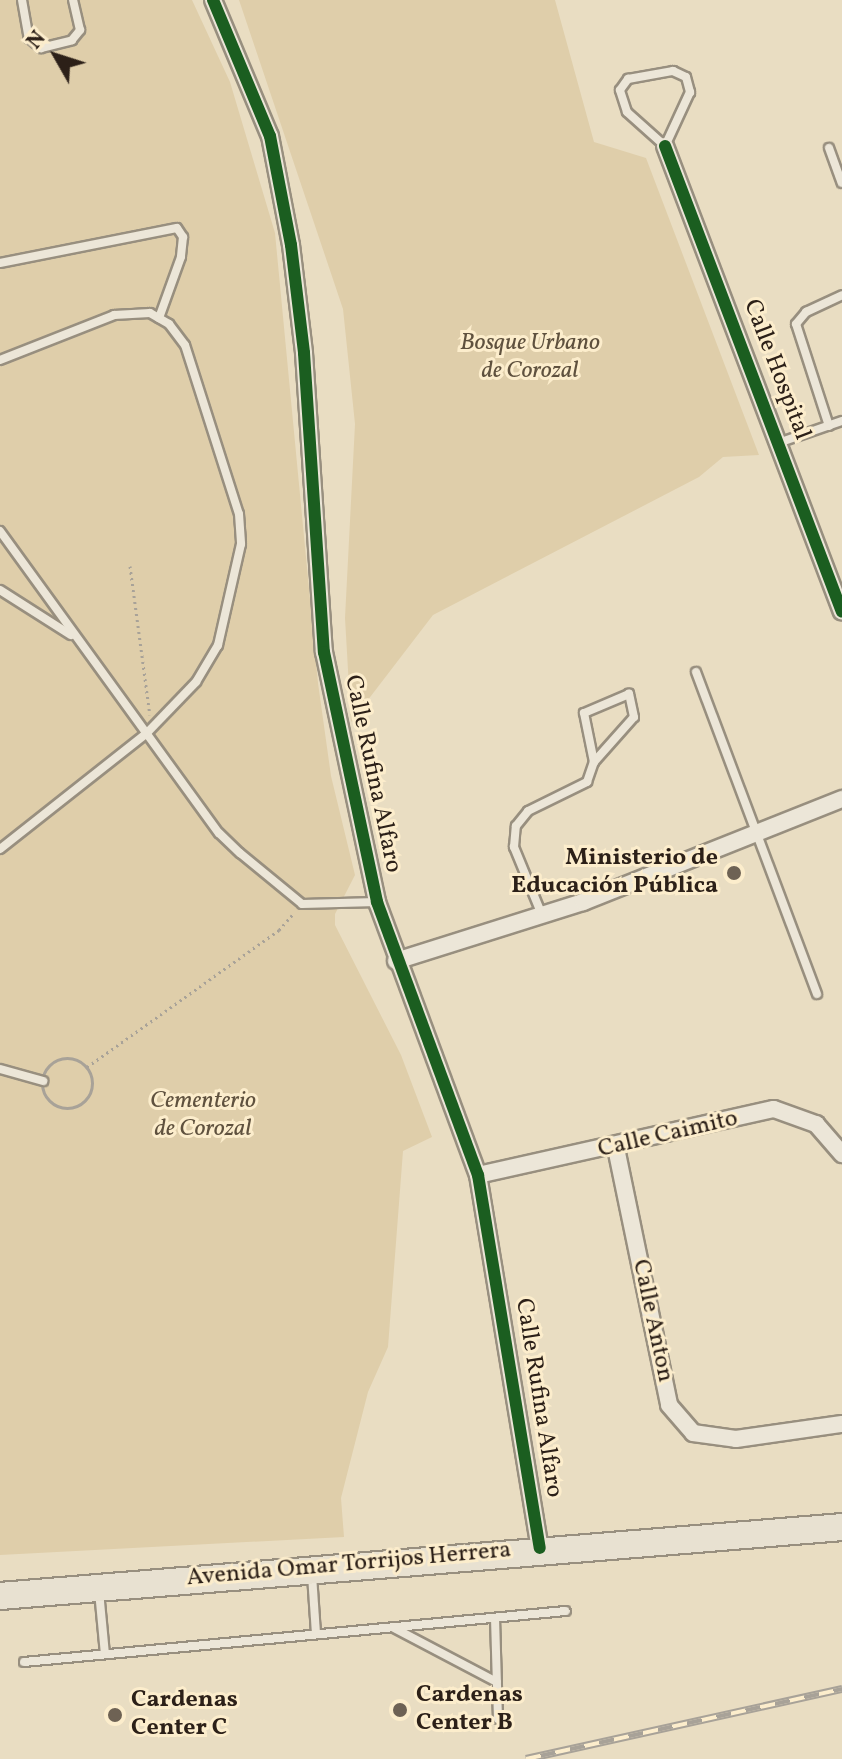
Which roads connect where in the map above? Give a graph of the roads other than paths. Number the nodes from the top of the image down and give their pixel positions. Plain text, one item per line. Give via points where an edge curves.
1 (22, 0) edge
2 (73, 0) edge
3 (213, 0) edge
4 (665, 146) junction
5 (829, 148) dead end
6 (842, 183) edge
7 (0, 263) edge
8 (842, 295) edge
9 (159, 318) junction
10 (0, 360) edge
11 (842, 421) edge
12 (829, 426) junction
13 (781, 442) junction
14 (0, 531) edge
15 (0, 590) edge
16 (842, 611) edge
17 (75, 638) junction
18 (696, 672) dead end
19 (147, 733) junction
20 (594, 762) junction
21 (842, 799) edge
22 (756, 832) junction
23 (0, 849) edge
24 (377, 902) junction
25 (542, 916) junction
26 (396, 961) junction
27 (817, 994) dead end
28 (0, 1069) edge
29 (43, 1081) road end
30 (616, 1148) junction
31 (842, 1154) edge
32 (478, 1175) junction
33 (842, 1424) edge
34 (842, 1527) edge
35 (540, 1548) junction
36 (311, 1568) junction
37 (98, 1587) junction
38 (0, 1596) edge
39 (566, 1611) dead end
40 (495, 1618) junction
41 (393, 1627) junction
42 (316, 1634) junction
43 (105, 1654) junction
44 (24, 1662) dead end
45 (497, 1682) junction
46 (498, 1719) dead end

1 - 2 lane via 29,38 41,48 72,40 80,30
3 - 24 street, Calle Rufina Alfaro via 270,136 291,245 304,353 324,652
4 - 4 lane via 689,100 686,77 673,71 628,79 620,90 623,107
4 - 13 street, Calle Hospital
5 - 6 lane
7 - 9 lane via 177,228 183,237 181,257
8 - 12 lane via 806,312 796,324
9 - 10 lane via 150,313 114,315
9 - 19 lane via 185,345 239,514 241,544 218,645 196,682
11 - 12 lane
12 - 13 lane
13 - 16 street, Calle Hospital
14 - 17 lane
15 - 17 lane
17 - 19 lane
18 - 22 lane
19 - 23 lane
19 - 24 lane via 219,833 302,904
20 - 20 lane via 634,717 629,694 584,713
20 - 25 lane via 587,782 528,811 516,826 514,847
21 - 22 street
22 - 25 street
22 - 27 lane
24 - 26 street, Calle Rufina Alfaro
25 - 26 street
26 - 32 street, Calle Rufina Alfaro
28 - 29 lane
30 - 31 street, Calle Caimito via 774,1109 816,1124
30 - 32 street, Calle Caimito
30 - 33 street, Calle Anton via 669,1405 693,1433 736,1439
32 - 35 street, Calle Rufina Alfaro
34 - 35 main road, Avenida Omar Torrijos Herrera
35 - 36 main road, Avenida Omar Torrijos Herrera
36 - 37 main road, Avenida Omar Torrijos Herrera
36 - 42 lane
37 - 38 main road, Avenida Omar Torrijos Herrera
37 - 43 lane
39 - 40 lane
40 - 41 lane
40 - 45 lane
41 - 42 lane
41 - 45 lane
42 - 43 lane
43 - 44 lane
45 - 46 lane

